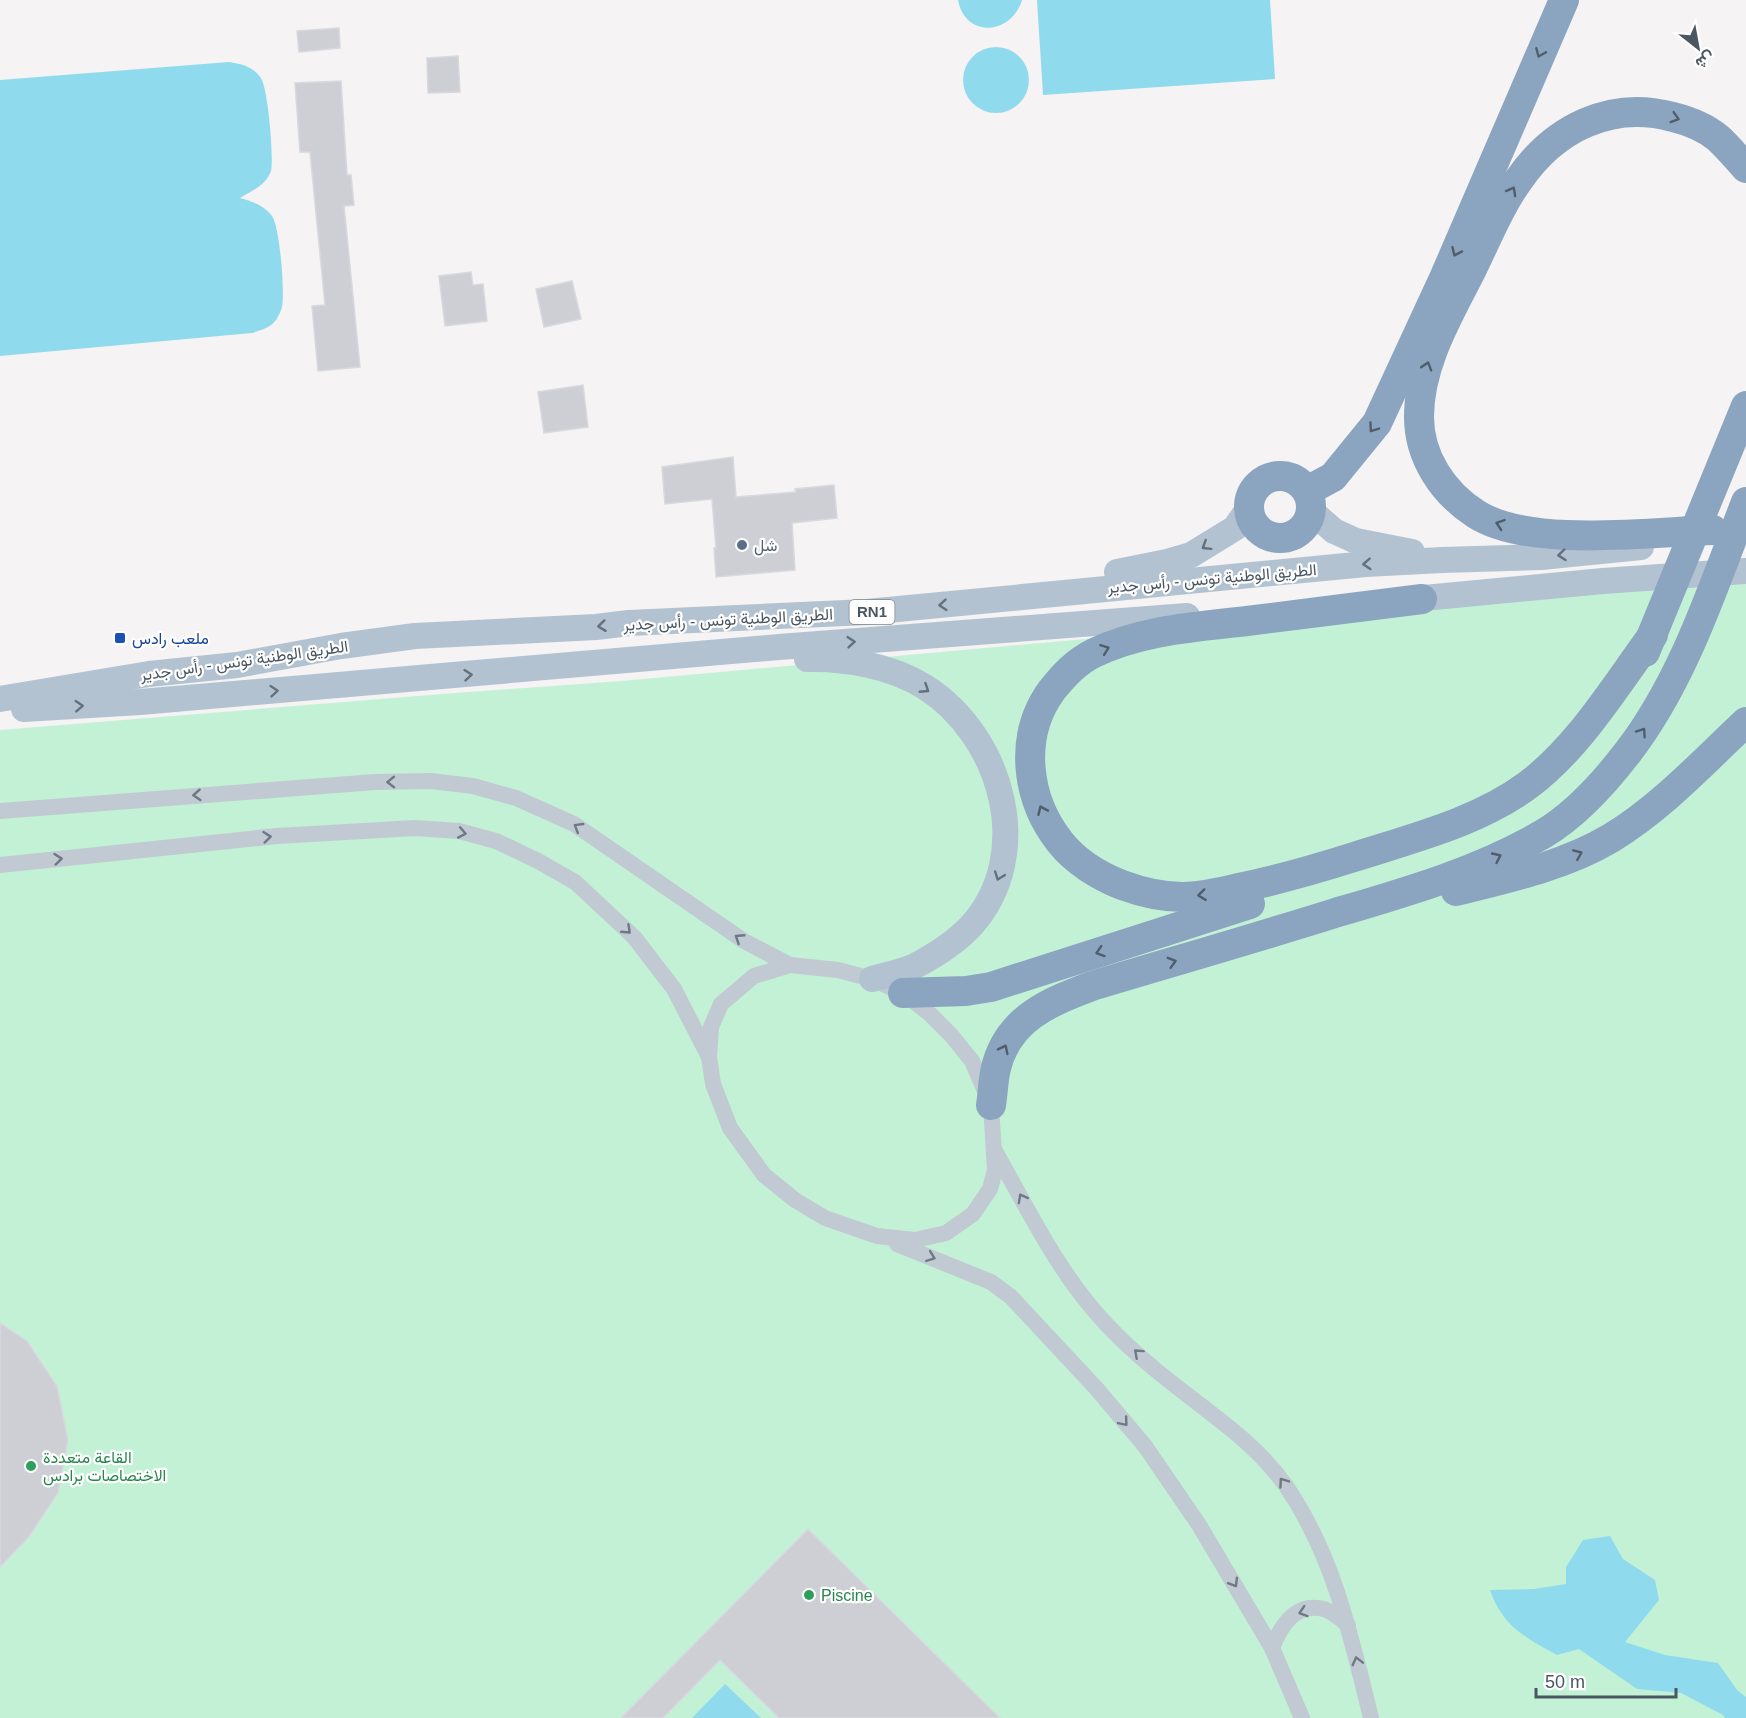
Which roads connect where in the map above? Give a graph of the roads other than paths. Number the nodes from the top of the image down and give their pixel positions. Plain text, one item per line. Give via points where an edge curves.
1 (1564, 0) edge
2 (1746, 168) edge
3 (1746, 384) edge
4 (1743, 412) edge
5 (1309, 501) junction
6 (1746, 502) edge
7 (1249, 507) junction
8 (1746, 528) edge
9 (1746, 540) edge
10 (1442, 560) junction
11 (1746, 571) edge
12 (1422, 599) junction
13 (978, 603) junction
14 (1653, 635) junction
15 (662, 658) junction
16 (0, 699) edge
17 (0, 710) edge
18 (1746, 722) edge
19 (0, 811) edge
20 (0, 865) edge
21 (1298, 925) junction
22 (790, 965) junction
23 (872, 979) junction
24 (903, 993) junction
25 (710, 1057) junction
26 (991, 1105) junction
27 (994, 1149) junction
28 (877, 1236) junction
29 (1348, 1624) junction
30 (1272, 1648) junction
31 (1302, 1718) edge
32 (1371, 1718) edge

1 -> 5 highway via 1441,286 1377,423
8 -> 2 highway via 1595,535 1512,528 1478,515 1437,477 1422,443 1419,418 1420,391 1428,363 1495,222 1518,180 1542,152 1565,134 1608,114 1654,112 1698,126 1717,137
3 - 4 highway
4 - 14 highway
5 - 7 highway via 1300,483 1282,476 1263,481
5 - 7 highway via 1308,522 1290,537 1267,536 1251,519
5 - 10 main road via 1334,531 1356,542
21 -> 6 highway via 1459,874 1521,846 1569,816 1644,730 1678,671
7 -> 13 main road via 1235,528 1191,555 1125,571 1025,585
9 -> 10 main road, الطريق الوطنية تونس - رأس جدير / RN1 via 1541,557
10 -> 13 main road, الطريق الوطنية تونس - رأس جدير / RN1 via 1194,579
11 - 12 main road, الطريق الوطنية تونس - رأس جدير / RN1
14 -> 12 highway via 1573,744 1527,786 1466,819 1328,865 1209,895 1161,895 1122,885 1081,863 1049,826 1032,783 1029,742 1045,700 1073,666 1093,654 1151,633
15 -> 12 main road, الطريق الوطنية تونس - رأس جدير / RN1
13 -> 16 main road, الطريق الوطنية تونس - رأس جدير / RN1 via 415,636
14 -> 24 highway via 1624,699 1591,747 1538,798 1492,824 1437,846 991,987
17 -> 15 main road, الطريق الوطنية تونس - رأس جدير / RN1
15 -> 23 main road via 821,658 884,670 925,687 947,704 978,741 990,763 1005,814 1002,866 994,888 972,925 959,936 914,966
21 -> 18 highway via 1463,889 1585,851 1638,820
22 -> 19 street via 744,941 574,824 516,798 472,786 431,781 375,782
20 -> 25 street via 288,835 415,828 459,831 486,838 575,882 634,937 674,989
26 -> 21 highway via 996,1067 1005,1044 1031,1015 1051,1001
22 - 23 street via 838,970
22 - 25 street via 754,976 721,1004 711,1026
23 - 24 street
24 - 26 street via 930,1014 972,1061
25 - 28 street via 713,1084 730,1128 764,1175 825,1218
26 - 27 street
27 - 28 street via 990,1190 973,1214 946,1233 915,1240
29 -> 27 street via 1319,1542 1286,1485 1242,1437 1170,1382 1108,1326 1080,1294
28 -> 30 street via 991,1282 1033,1319 1145,1446 1199,1525
29 -> 30 street via 1324,1609 1307,1608 1289,1617
32 -> 29 street
30 - 31 street

